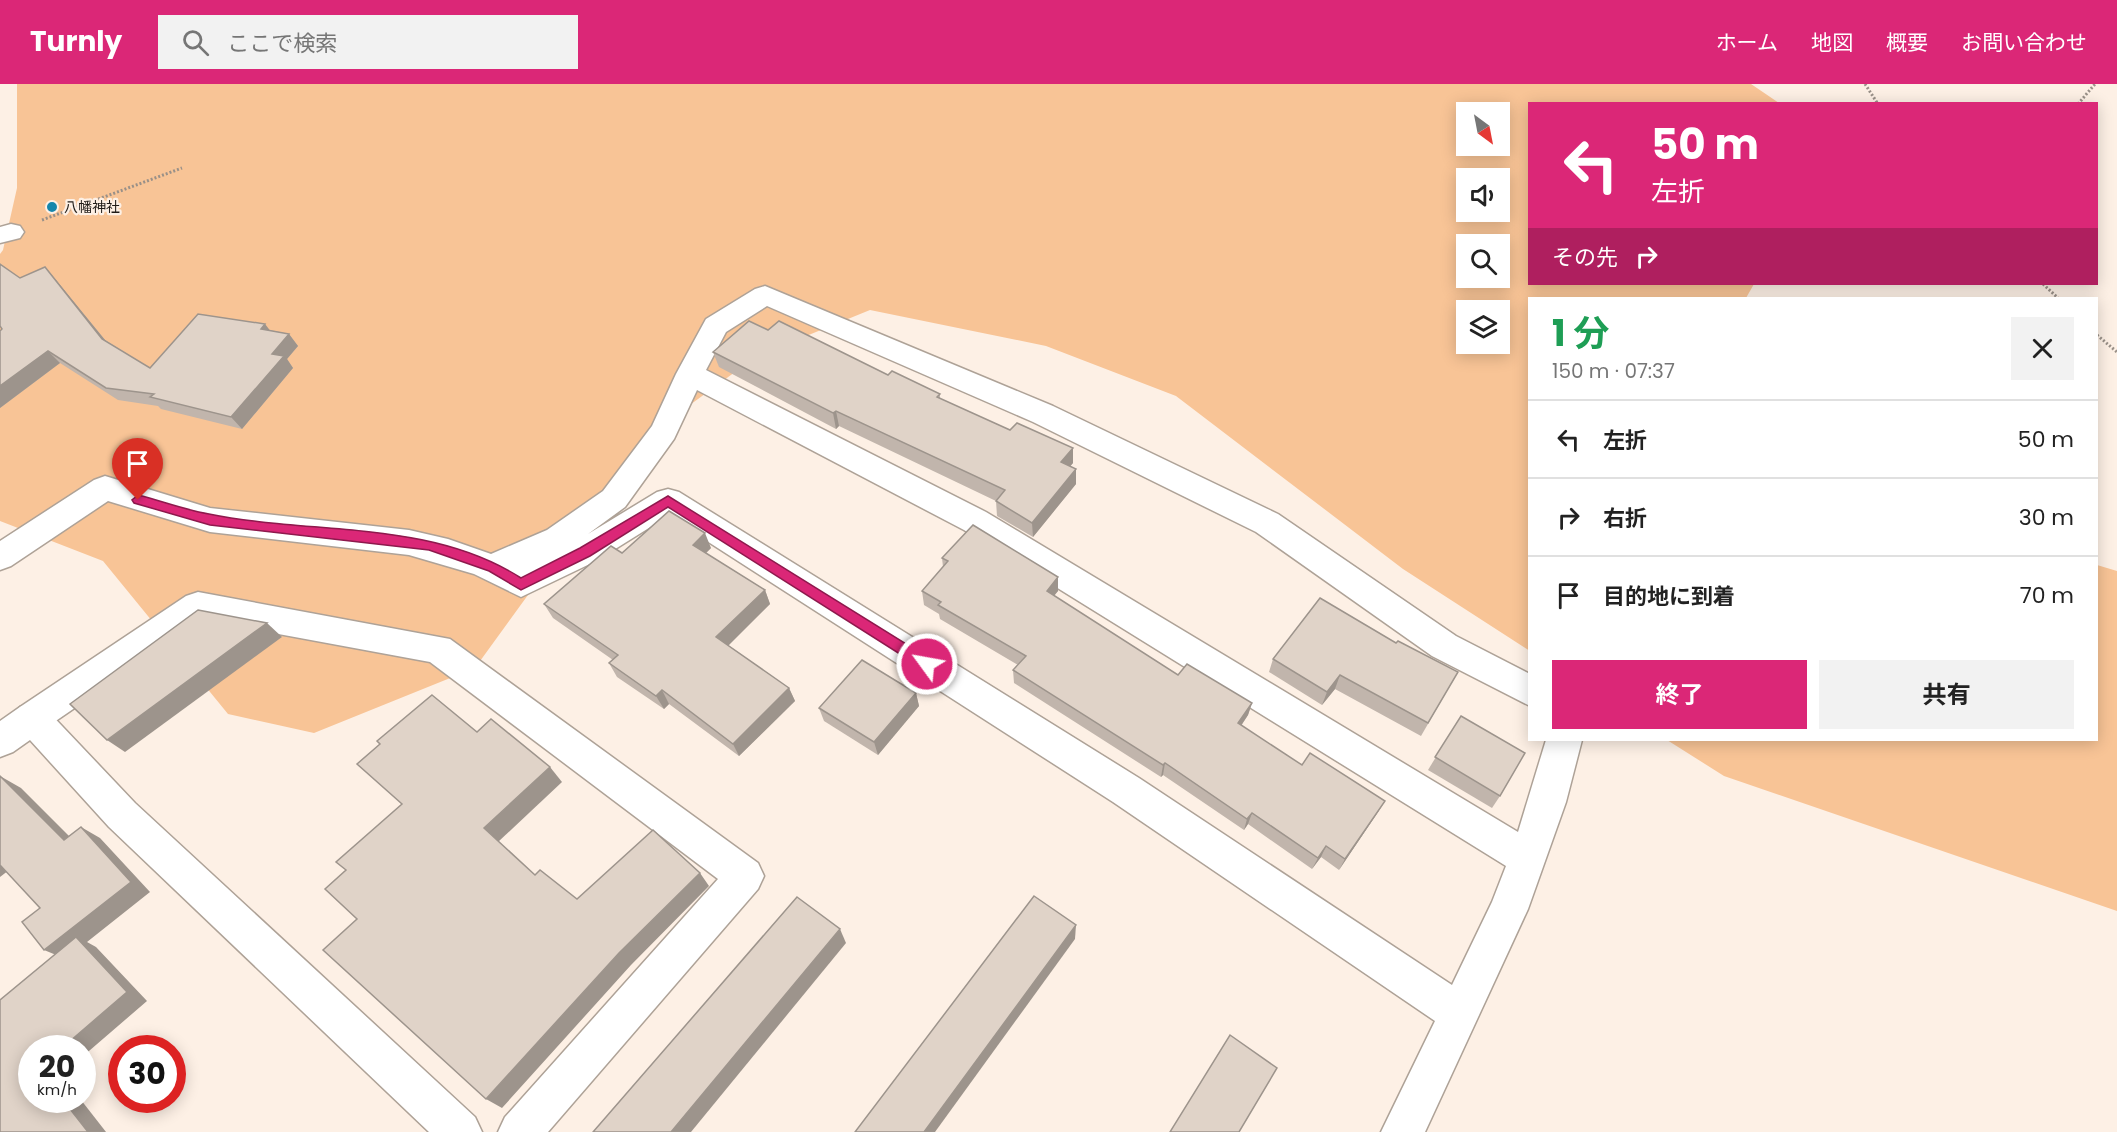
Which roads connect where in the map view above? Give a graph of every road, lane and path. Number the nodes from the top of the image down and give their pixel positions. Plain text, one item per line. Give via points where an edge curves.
1 (1865, 84) edge
2 (2095, 84) edge
3 (1877, 102) edge
4 (2080, 102) edge
5 (182, 168) dead end
6 (5, 233) edge
7 (2044, 285) edge
8 (2057, 297) edge
9 (2098, 336) edge
10 (2117, 352) edge
11 (690, 374) junction
12 (0, 556) edge
13 (494, 567) junction
14 (1528, 690) edge
15 (32, 718) junction
16 (0, 741) edge
17 (1564, 741) edge
18 (1528, 859) junction
19 (1459, 1013) junction
20 (460, 1132) edge
21 (520, 1132) edge
22 (1403, 1132) edge

1 - 3 path
2 - 4 path
5 - 6 path
7 - 8 path
9 - 10 path
11 - 13 street via 664,431 614,500 558,539
11 - 14 street via 716,326 765,295 1043,414 1267,523 1444,646
11 - 18 street via 975,521
12 - 13 street via 105,488 210,520 429,545
13 - 19 street via 521,584 585,552 668,501 1126,790
15 - 16 street
15 - 20 street via 122,815
15 - 21 street via 198,606 438,649 745,876
17 - 18 street
18 - 19 street via 1509,909
19 - 22 street

